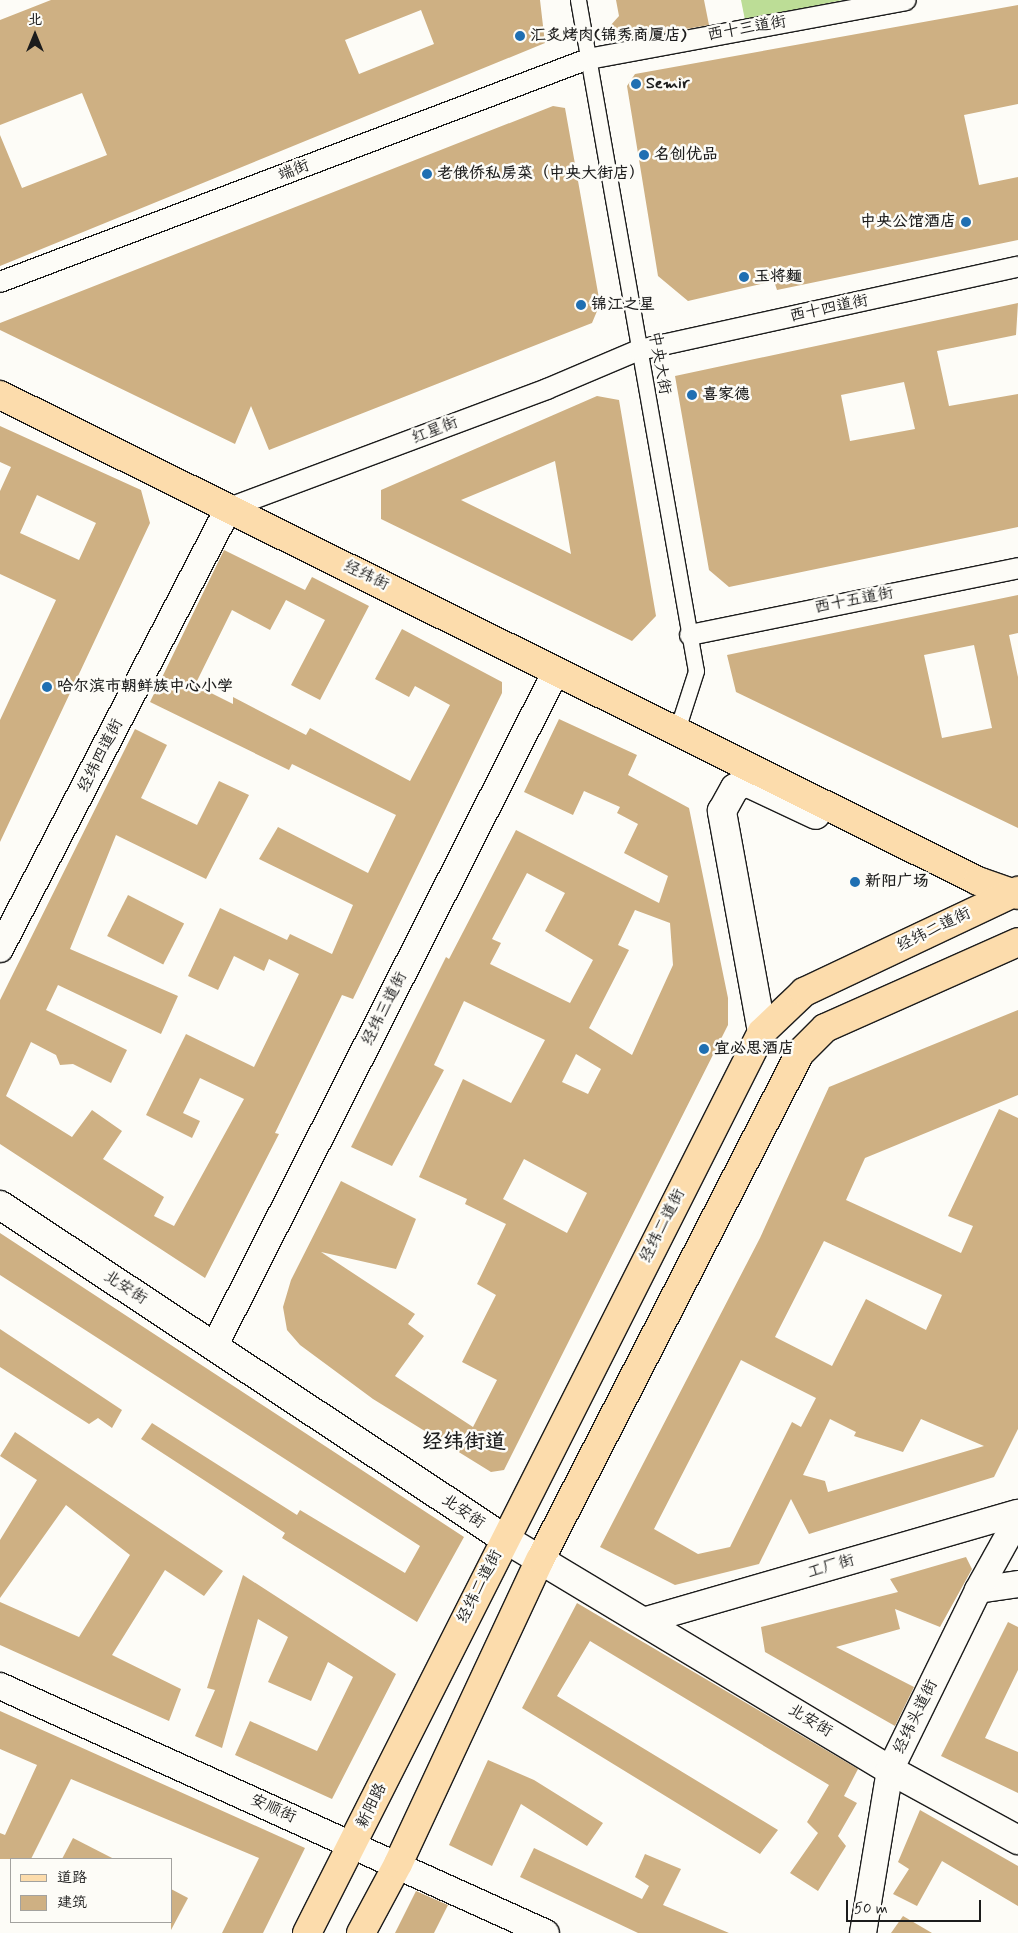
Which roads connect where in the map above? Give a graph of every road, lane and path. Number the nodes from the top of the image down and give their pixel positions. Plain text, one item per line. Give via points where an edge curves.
1 (578, 0) edge
2 (906, 0) edge
3 (588, 59) junction
4 (1018, 267) edge
5 (0, 282) edge
6 (639, 350) junction
7 (0, 395) edge
8 (229, 508) junction
9 (1018, 568) edge
10 (690, 635) junction
11 (556, 671) junction
12 (676, 730) junction
13 (978, 881) junction
14 (1016, 893) edge
15 (1018, 942) edge
16 (0, 950) edge
17 (762, 1032) junction
18 (0, 1206) edge
19 (214, 1347) junction
20 (1018, 1513) edge
21 (1018, 1518) edge
22 (504, 1539) junction
23 (540, 1560) junction
24 (1018, 1584) edge
25 (978, 1590) junction
26 (643, 1621) junction
27 (434, 1677) joint
28 (0, 1686) edge
29 (890, 1770) junction
30 (1018, 1840) edge
31 (352, 1845) junction
32 (398, 1864) junction
33 (307, 1933) edge
34 (361, 1933) edge
35 (546, 1933) edge
36 (863, 1933) edge

1 - 3 street, 中央大街
2 - 3 street, 西十三道街
3 - 5 street, 端街
3 - 6 street, 中央大街
4 - 6 street, 西十四道街
6 - 8 street, 红星街 via 547,389
6 - 10 street, 中央大街
7 - 8 main road, 经纬街
8 - 11 main road, 经纬街
8 - 16 street, 经纬四道街
9 - 10 street, 西十五道街
10 - 12 street, 中央大街 via 696,671
11 - 12 main road, 经纬街
11 - 19 street, 经纬三道街
12 - 13 main road, 经纬街
13 - 14 main road, 经纬街
13 - 17 main road via 957,885 746,782 735,788 722,811
14 - 17 main road, 经纬二道街 via 804,992
15 - 23 main road via 826,1028 800,1053
17 - 22 main road, 经纬二道街
18 - 19 main road, 北安街
19 - 22 main road, 北安街
20 - 26 street, 工厂街
21 - 25 street, 经纬头道街
22 - 23 main road, 北安街
22 - 27 main road, 经纬二道街
23 - 26 main road, 北安街
23 - 32 main road
24 - 25 street
25 - 29 street, 经纬头道街
26 - 29 main road, 北安街
27 - 31 main road, 新阳路
28 - 31 street, 安顺街
29 - 30 main road, 北安街
29 - 36 street, 经纬头道街
31 - 32 street, 安顺街
31 - 33 main road, 新阳路
32 - 34 main road
32 - 35 street, 安顺街

